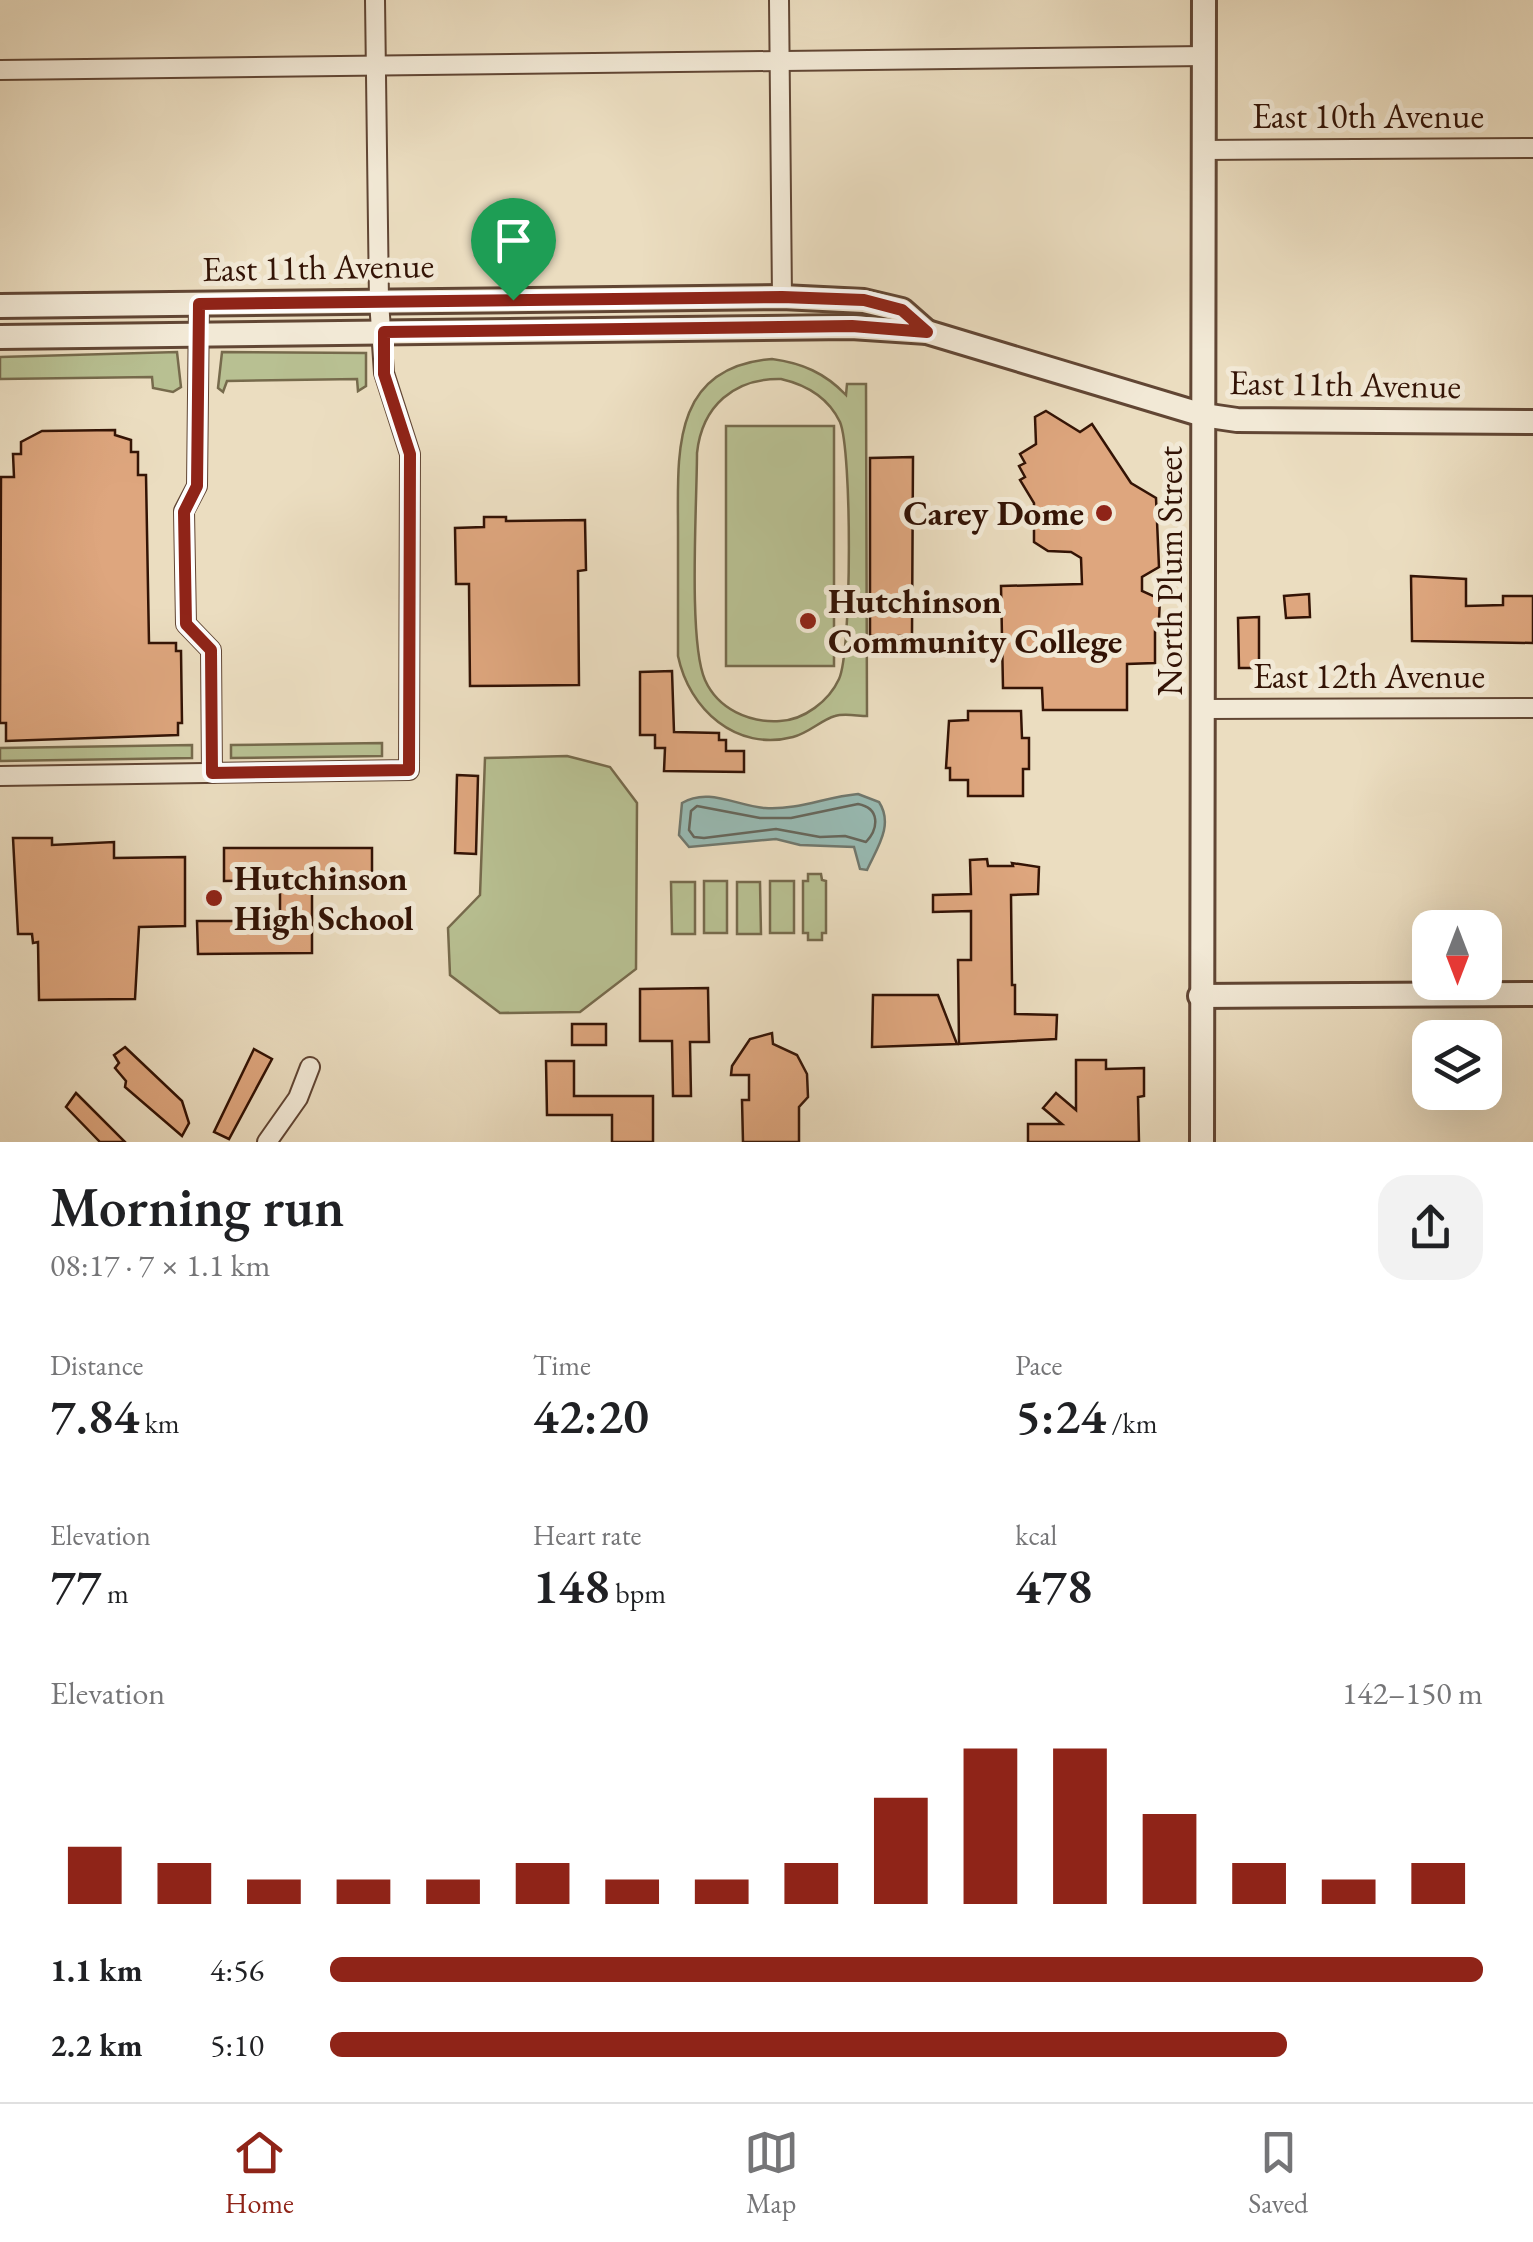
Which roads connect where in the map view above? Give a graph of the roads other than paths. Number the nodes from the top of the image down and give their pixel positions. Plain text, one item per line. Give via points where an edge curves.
1 (374, 0) edge
2 (779, 0) edge
3 (1204, 0) edge
4 (1204, 56) junction
5 (779, 59) junction
6 (376, 64) junction
7 (0, 70) edge
8 (1533, 148) edge
9 (1203, 150) junction
10 (782, 297) junction
11 (379, 300) junction
12 (199, 304) junction
13 (0, 306) edge
14 (384, 332) junction
15 (927, 332) junction
16 (199, 334) junction
17 (0, 337) edge
18 (1203, 415) junction
19 (1533, 422) edge
20 (1533, 708) edge
21 (1205, 709) junction
22 (212, 773) junction
23 (0, 776) edge
24 (1533, 994) edge
25 (1200, 996) junction
26 (310, 1068) dead end
27 (267, 1142) edge
28 (1202, 1142) edge

1 - 6 street
2 - 5 street
3 - 4 street, North Plum Street
4 - 5 street
4 - 9 street, North Plum Street
5 - 6 street
5 - 10 street
6 - 7 street
6 - 11 street
8 - 9 street, East 10th Avenue
9 - 18 street, North Plum Street
10 - 11 street, East 11th Avenue
10 - 15 street, East 11th Avenue via 864,300 902,310
11 - 12 street, East 11th Avenue
11 - 14 street
12 - 13 street, East 11th Avenue
12 - 16 street
14 - 15 street, East 11th Avenue via 852,326
14 - 16 street, East 11th Avenue
14 - 22 street via 384,374 410,454 409,770
15 - 18 street, East 11th Avenue
16 - 17 street, East 11th Avenue
16 - 22 street via 197,486 184,512 186,624 211,650
18 - 19 street, East 11th Avenue via 1280,422
18 - 21 street, North Plum Street
20 - 21 street, East 12th Avenue
21 - 25 street, North Plum Street
22 - 23 street
24 - 25 street
25 - 28 street, North Plum Street
26 - 27 street

